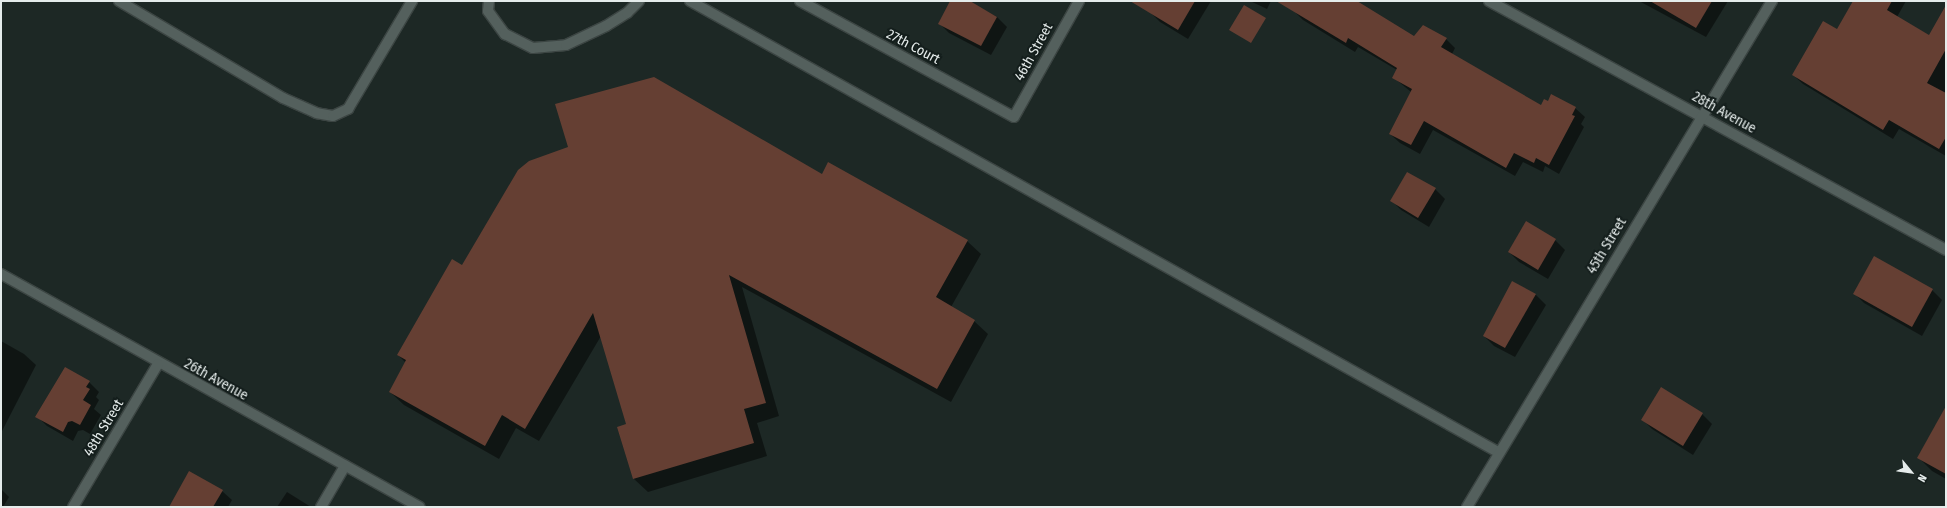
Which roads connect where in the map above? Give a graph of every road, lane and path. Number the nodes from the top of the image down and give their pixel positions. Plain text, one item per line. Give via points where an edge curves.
1 (119, 1) edge
2 (412, 1) edge
3 (489, 1) edge
4 (639, 1) edge
5 (690, 1) edge
6 (800, 1) edge
7 (1079, 1) edge
8 (1489, 1) edge
9 (1772, 1) edge
10 (1014, 117) joint
11 (1701, 117) junction
12 (1946, 250) edge
13 (1, 274) edge
14 (158, 364) junction
15 (1498, 452) junction
16 (345, 466) junction
17 (73, 507) edge
18 (322, 507) edge
19 (420, 507) edge
20 (1467, 507) edge

1 - 2 street via 283,98 316,113 333,116 348,109
3 - 4 street via 488,11 505,34 533,48 566,45 606,26 627,13
5 - 15 street
6 - 10 street, 27th Court
7 - 10 street, 46th Street
8 - 11 street, 28th Avenue
9 - 11 street, 45th Street
11 - 12 street, 28th Avenue
11 - 15 street, 45th Street
13 - 14 street, 26th Avenue
14 - 16 street, 26th Avenue
14 - 17 street, 48th Street
15 - 20 street, 45th Street
16 - 18 street
16 - 19 street, 26th Avenue

